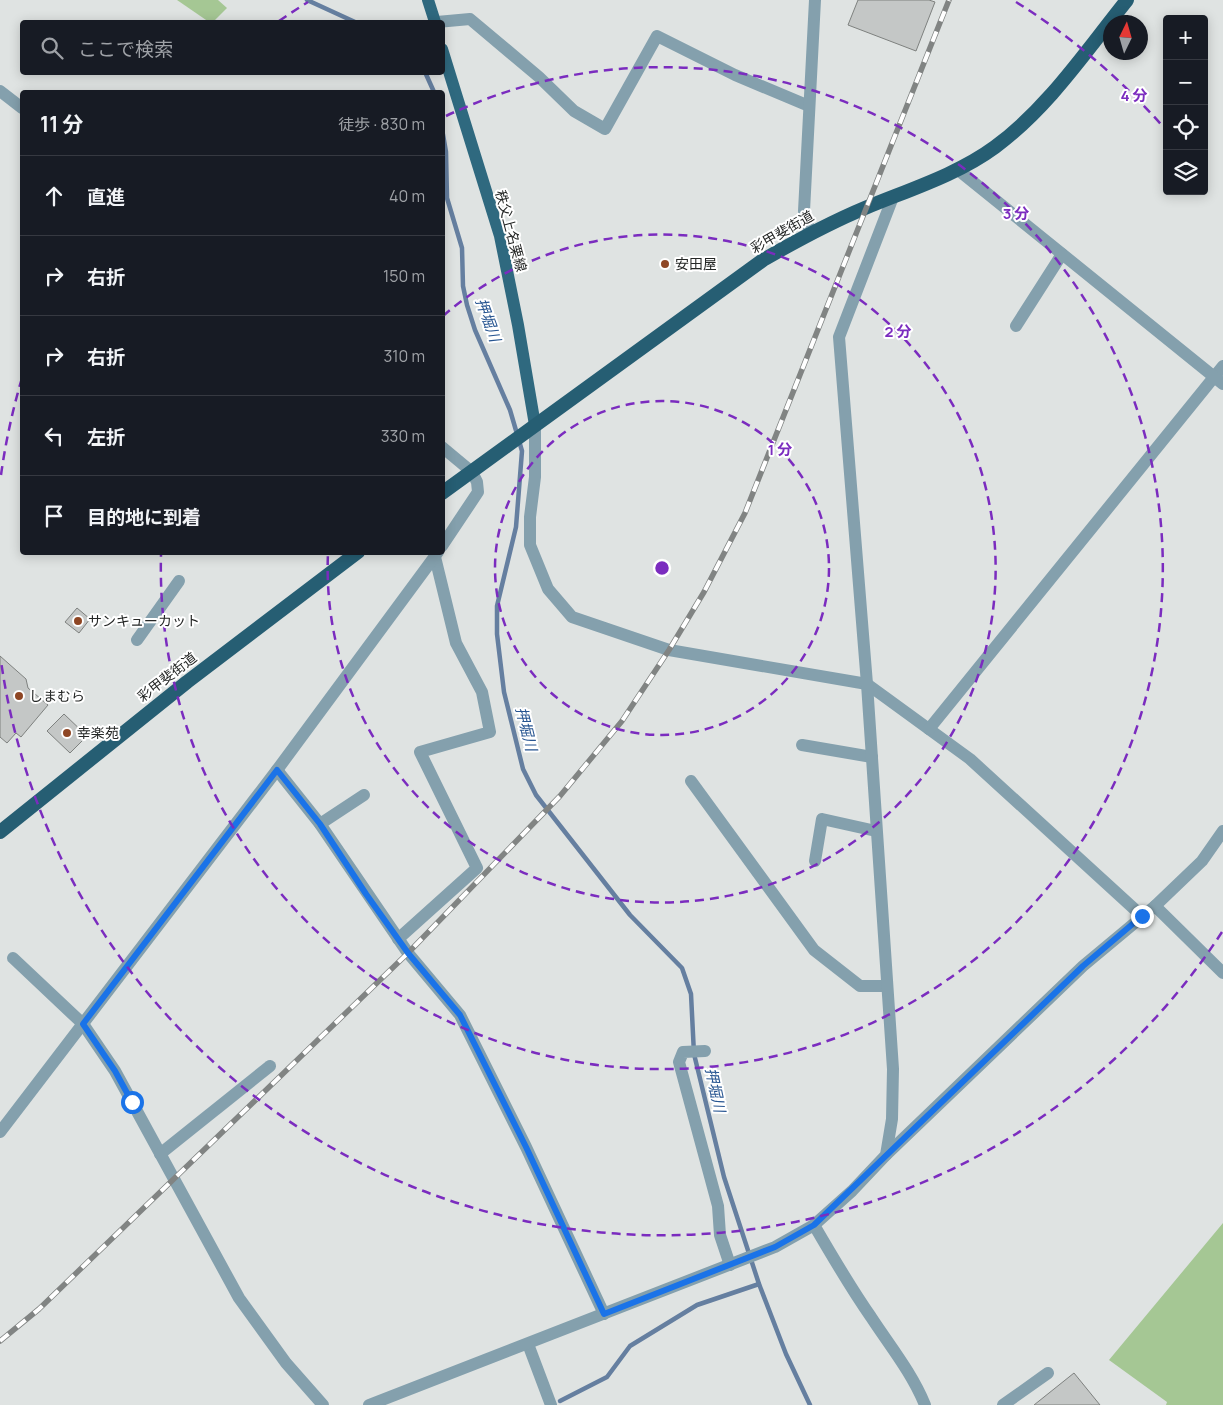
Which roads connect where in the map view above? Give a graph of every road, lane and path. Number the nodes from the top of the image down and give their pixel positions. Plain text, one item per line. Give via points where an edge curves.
1 (428, 0) edge
2 (815, 0) edge
3 (1127, 0) edge
4 (435, 20) edge
5 (445, 21) edge
6 (445, 59) edge
7 (0, 91) edge
8 (20, 106) edge
9 (809, 106) junction
10 (957, 169) junction
11 (894, 197) junction
12 (810, 233) junction
13 (1062, 254) junction
14 (1016, 326) dead end
15 (1223, 366) edge
16 (1219, 380) edge
17 (535, 425) junction
18 (445, 450) edge
19 (472, 472) junction
20 (445, 491) edge
21 (445, 543) edge
22 (354, 555) edge
23 (437, 555) edge
24 (440, 555) edge
25 (179, 581) dead end
26 (137, 640) dead end
27 (867, 684) junction
28 (929, 729) junction
29 (802, 745) dead end
30 (872, 757) junction
31 (277, 770) junction
32 (691, 781) dead end
33 (364, 795) dead end
34 (320, 824) junction
35 (876, 831) junction
36 (1223, 831) edge
37 (0, 832) edge
38 (815, 861) dead end
39 (1155, 906) junction
40 (1142, 916) junction
41 (398, 939) junction
42 (13, 958) dead end
43 (1223, 974) edge
44 (886, 986) junction
45 (83, 1024) junction
46 (704, 1051) dead end
47 (270, 1066) dead end
48 (1, 1128) edge
49 (160, 1154) junction
50 (886, 1155) junction
51 (814, 1225) junction
52 (730, 1265) junction
53 (604, 1314) junction
54 (528, 1344) junction
55 (1048, 1373) dead end
56 (323, 1405) edge
57 (369, 1405) edge
58 (551, 1405) edge
59 (925, 1405) edge
60 (1003, 1405) edge

1 - 4 main road
2 - 9 street
3 - 10 highway, 彩甲斐街道 via 1046,102 1023,125 994,148
5 - 9 street via 470,19 574,111 605,129 657,36 735,75
6 - 17 main road, 秩父上名栗線 via 500,236
7 - 8 street
9 - 12 street via 804,211
10 - 11 highway, 彩甲斐街道
10 - 13 street
11 - 12 highway, 彩甲斐街道
11 - 27 street via 839,338
12 - 17 highway, 彩甲斐街道 via 763,260
13 - 14 street
13 - 16 street
15 - 16 street
16 - 28 street
17 - 19 highway, 彩甲斐街道
17 - 27 street via 530,545 548,589 572,616 669,650
18 - 19 street
19 - 20 highway, 彩甲斐街道
19 - 21 street via 478,492
22 - 37 highway, 彩甲斐街道 via 187,682
23 - 31 street
24 - 41 street via 456,643 482,692 490,732 420,752 477,868
25 - 26 street
27 - 28 street
27 - 30 street
28 - 40 street via 970,759
29 - 30 street
30 - 35 street
31 - 34 street
31 - 45 street
32 - 44 street via 814,950 860,986
33 - 34 street
34 - 41 street
35 - 38 street via 822,819
35 - 44 street
36 - 39 street via 1202,861
39 - 40 street
39 - 43 street
40 - 50 street via 1083,966
41 - 53 street via 460,1015
42 - 45 street
44 - 50 street via 893,1069 892,1120
45 - 48 street
45 - 49 street via 115,1071
46 - 52 street via 683,1052 680,1062 718,1206 720,1235
47 - 49 street
49 - 56 street via 239,1298 286,1364
50 - 51 street
51 - 52 street via 775,1247
51 - 59 street via 903,1363
52 - 53 street
53 - 54 street
54 - 57 street
54 - 58 street
55 - 60 street

